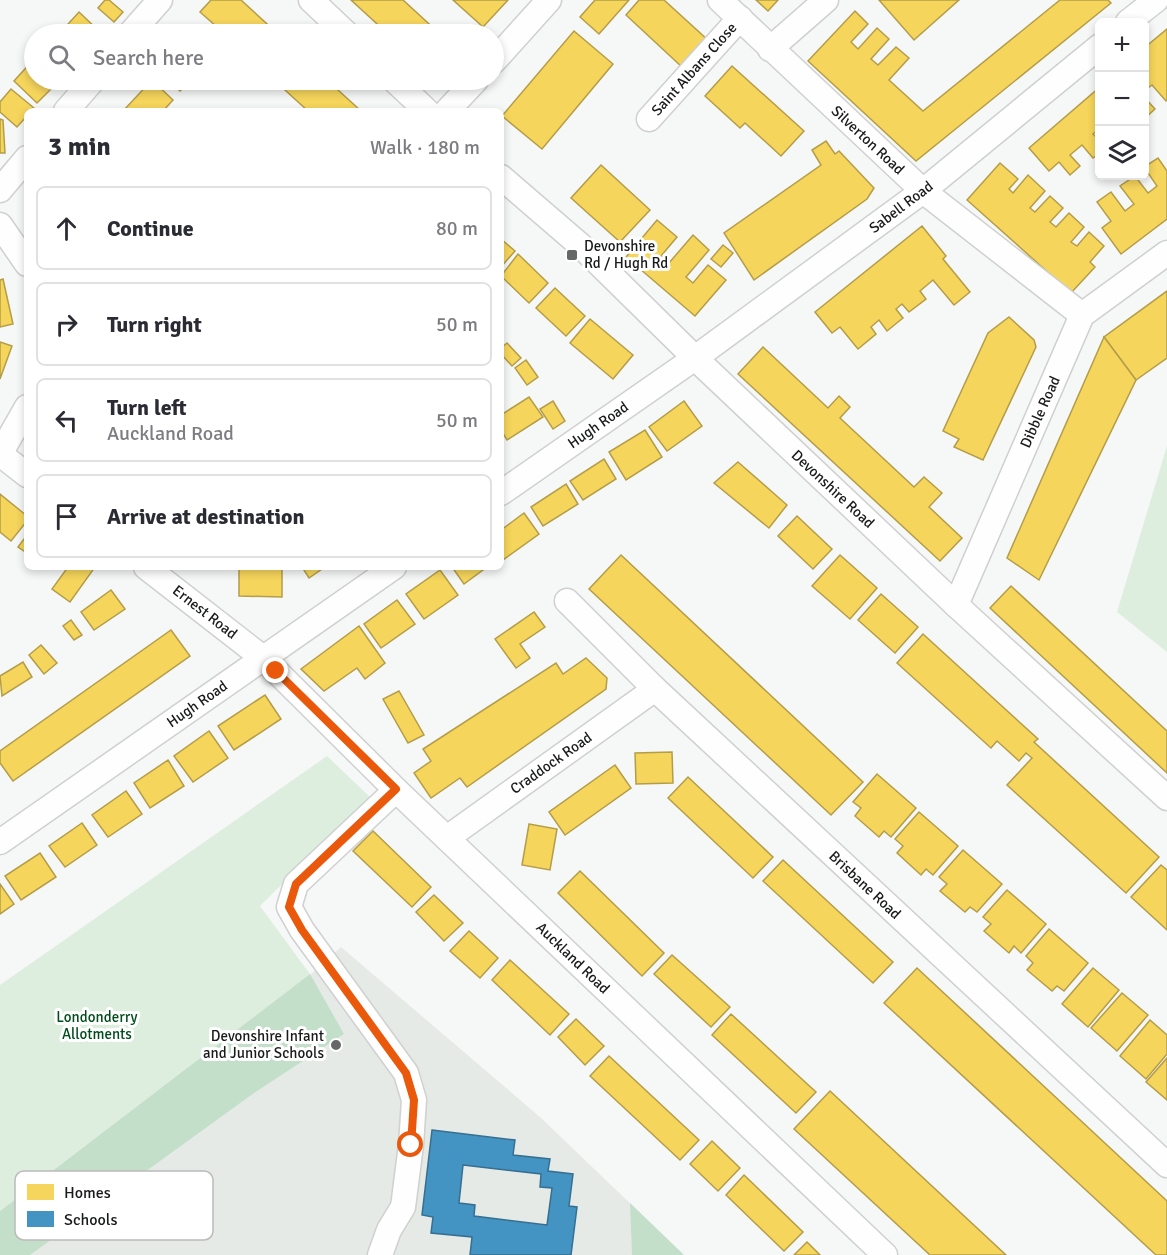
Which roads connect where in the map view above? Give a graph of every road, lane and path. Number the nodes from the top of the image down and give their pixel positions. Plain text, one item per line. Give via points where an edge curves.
1 (160, 0) edge
2 (311, 0) edge
3 (549, 0) edge
4 (720, 0) edge
5 (826, 0) edge
6 (1156, 0) edge
7 (740, 18) junction
8 (1133, 18) edge
9 (139, 24) edge
10 (336, 24) edge
11 (770, 48) junction
12 (504, 50) edge
13 (1095, 50) edge
14 (84, 90) edge
15 (404, 90) edge
16 (467, 90) edge
17 (69, 108) edge
18 (423, 108) edge
19 (450, 108) edge
20 (649, 119) dead end
21 (24, 162) edge
22 (504, 180) edge
23 (0, 190) edge
24 (923, 191) junction
25 (0, 225) edge
26 (1167, 254) edge
27 (24, 260) edge
28 (1082, 315) junction
29 (695, 358) junction
30 (24, 412) edge
31 (0, 454) edge
32 (24, 473) edge
33 (504, 491) edge
34 (150, 570) edge
35 (390, 570) edge
36 (567, 601) dead end
37 (956, 605) junction
38 (263, 658) junction
39 (655, 689) junction
40 (396, 789) junction
41 (1167, 798) edge
42 (447, 838) junction
43 (0, 842) edge
44 (1167, 1166) edge
45 (380, 1255) edge
46 (885, 1255) edge

1 - 9 street
2 - 10 street
3 - 12 street
4 - 7 street, Silverton Road
5 - 11 street
6 - 8 street
7 - 11 street, Silverton Road
7 - 20 street, Saint Albans Close
11 - 24 street, Silverton Road
13 - 24 street, Sabell Road
14 - 17 street
15 - 18 street
16 - 19 street
21 - 23 street
22 - 29 street, Devonshire Road via 580,245
24 - 28 street, Silverton Road
24 - 29 street, Sabell Road
25 - 27 street
26 - 28 street
28 - 37 street, Dibble Road
29 - 33 street, Hugh Road
29 - 37 street, Devonshire Road
30 - 31 street
31 - 32 street
34 - 38 street, Ernest Road
35 - 38 street, Hugh Road
36 - 39 street, Brisbane Road
37 - 41 street, Devonshire Road
38 - 40 street, Auckland Road
38 - 43 street, Hugh Road
39 - 42 street, Craddock Road
39 - 44 street, Brisbane Road
40 - 42 street, Auckland Road
40 - 45 street via 296,884 289,907 406,1073 414,1100 403,1208
42 - 46 street, Auckland Road

